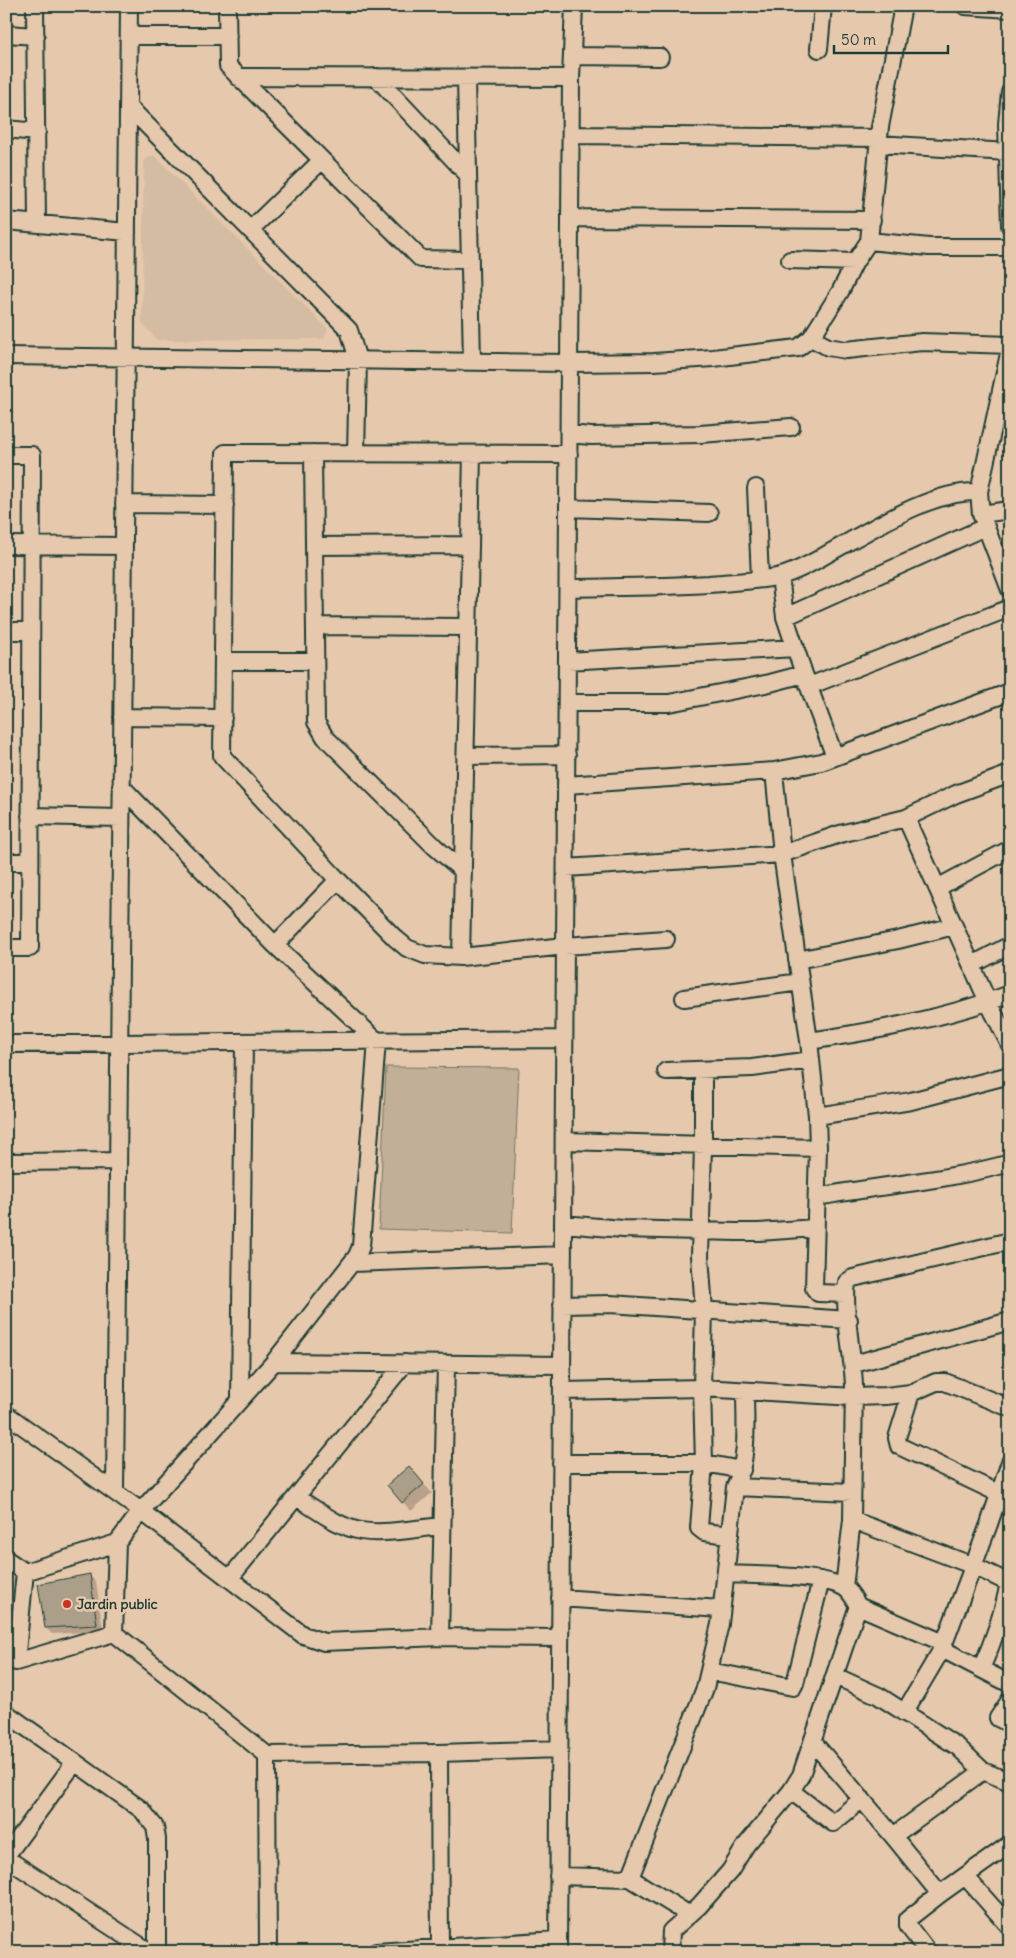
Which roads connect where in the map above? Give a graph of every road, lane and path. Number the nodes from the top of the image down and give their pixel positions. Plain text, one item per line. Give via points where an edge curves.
1 (35, 6) edge
2 (129, 6) edge
3 (227, 6) edge
4 (574, 6) edge
5 (823, 6) edge
6 (903, 6) edge
7 (965, 6) edge
8 (1010, 9) edge
9 (6, 34) edge
10 (36, 36) junction
11 (129, 36) junction
12 (228, 36) junction
13 (819, 48) dead end
14 (572, 56) junction
15 (660, 57) dead end
16 (238, 77) junction
17 (376, 77) junction
18 (466, 78) junction
19 (571, 78) junction
20 (1010, 92) edge
21 (128, 106) junction
22 (1008, 124) edge
23 (6, 129) edge
24 (36, 132) junction
25 (572, 135) junction
26 (879, 141) junction
27 (1008, 152) junction
28 (322, 160) junction
29 (468, 175) junction
30 (571, 218) junction
31 (1009, 218) edge
32 (872, 220) junction
33 (6, 221) edge
34 (37, 224) junction
35 (250, 230) junction
36 (127, 232) junction
37 (869, 241) junction
38 (1010, 247) edge
39 (470, 260) junction
40 (790, 260) dead end
41 (855, 262) junction
42 (811, 338) junction
43 (1010, 345) edge
44 (1010, 349) edge
45 (6, 356) edge
46 (126, 357) junction
47 (358, 360) junction
48 (472, 362) junction
49 (570, 363) junction
50 (1005, 394) edge
51 (791, 426) dead end
52 (569, 434) junction
53 (313, 453) junction
54 (356, 454) junction
55 (472, 454) junction
56 (569, 454) junction
57 (6, 455) edge
58 (756, 488) dead end
59 (979, 492) junction
60 (124, 504) junction
61 (224, 505) junction
62 (568, 508) junction
63 (1010, 510) edge
64 (709, 513) dead end
65 (983, 520) junction
66 (6, 545) edge
67 (32, 545) junction
68 (470, 545) junction
69 (124, 546) junction
70 (314, 546) junction
71 (780, 576) junction
72 (760, 578) junction
73 (568, 588) junction
74 (1010, 590) edge
75 (1010, 608) edge
76 (785, 617) junction
77 (315, 626) junction
78 (468, 627) junction
79 (6, 630) edge
80 (31, 631) junction
81 (796, 648) junction
82 (223, 661) junction
83 (315, 661) junction
84 (567, 661) junction
85 (806, 680) junction
86 (1010, 692) edge
87 (567, 702) junction
88 (122, 717) junction
89 (222, 718) junction
90 (566, 755) junction
91 (466, 756) junction
92 (835, 757) junction
93 (774, 771) junction
94 (1010, 774) edge
95 (566, 785) junction
96 (122, 786) junction
97 (30, 816) junction
98 (121, 818) junction
99 (906, 818) junction
100 (1010, 849) edge
101 (782, 854) junction
102 (6, 862) edge
103 (30, 862) junction
104 (566, 868) junction
105 (463, 871) junction
106 (338, 880) junction
107 (937, 888) junction
108 (954, 926) junction
109 (666, 940) dead end
110 (275, 945) junction
111 (1010, 945) edge
112 (565, 946) junction
113 (6, 948) edge
114 (461, 957) junction
115 (797, 960) junction
116 (972, 965) junction
117 (800, 982) junction
118 (1010, 994) edge
119 (684, 998) dead end
120 (988, 1002) junction
121 (564, 1039) junction
122 (377, 1041) junction
123 (809, 1041) junction
124 (244, 1042) junction
125 (119, 1043) junction
126 (6, 1044) edge
127 (1010, 1044) edge
128 (811, 1060) junction
129 (703, 1070) junction
130 (666, 1071) dead end
131 (1010, 1075) edge
132 (817, 1116) junction
133 (564, 1141) junction
134 (703, 1146) junction
135 (818, 1148) junction
136 (118, 1161) junction
137 (6, 1162) edge
138 (1010, 1163) edge
139 (817, 1197) junction
140 (563, 1224) junction
141 (815, 1228) junction
142 (701, 1230) junction
143 (1010, 1241) edge
144 (563, 1255) junction
145 (353, 1263) junction
146 (846, 1294) junction
147 (562, 1305) junction
148 (704, 1310) junction
149 (849, 1320) junction
150 (1010, 1321) edge
151 (274, 1362) junction
152 (405, 1363) junction
153 (446, 1364) junction
154 (854, 1364) junction
155 (562, 1365) junction
156 (702, 1388) junction
157 (562, 1391) junction
158 (745, 1391) junction
159 (911, 1393) junction
160 (854, 1397) junction
161 (240, 1399) junction
162 (1010, 1408) edge
163 (6, 1414) edge
164 (1010, 1462) edge
165 (561, 1463) junction
166 (704, 1463) junction
167 (742, 1470) junction
168 (735, 1486) junction
169 (115, 1492) junction
170 (852, 1492) junction
171 (998, 1493) junction
172 (296, 1497) junction
173 (141, 1512) junction
174 (852, 1520) junction
175 (442, 1526) junction
176 (730, 1535) junction
177 (117, 1543) junction
178 (6, 1559) edge
179 (974, 1566) junction
180 (25, 1572) junction
181 (726, 1574) junction
182 (230, 1578) junction
183 (821, 1580) junction
184 (844, 1587) junction
185 (560, 1598) junction
186 (858, 1606) junction
187 (721, 1609) junction
188 (114, 1633) junction
189 (440, 1637) junction
190 (560, 1638) junction
191 (943, 1646) junction
192 (11, 1667) edge
193 (981, 1669) junction
194 (709, 1671) junction
195 (835, 1676) junction
196 (1010, 1684) edge
197 (1010, 1700) edge
198 (6, 1713) edge
199 (904, 1713) junction
200 (1010, 1724) edge
201 (813, 1742) junction
202 (559, 1749) junction
203 (439, 1753) junction
204 (267, 1755) junction
205 (75, 1762) junction
206 (983, 1771) junction
207 (1010, 1782) edge
208 (791, 1791) junction
209 (862, 1799) junction
210 (893, 1836) junction
211 (1010, 1844) edge
212 (6, 1857) edge
213 (558, 1876) junction
214 (965, 1876) junction
215 (630, 1878) junction
216 (940, 1894) junction
217 (688, 1914) junction
218 (1010, 1927) edge
219 (558, 1946) edge
220 (440, 1950) edge
221 (150, 1952) edge
222 (157, 1952) edge
223 (268, 1952) edge
224 (376, 1952) edge
225 (670, 1952) edge
226 (928, 1952) edge

1 - 10 street
2 - 11 street
3 - 12 street
4 - 14 street
5 - 13 street
6 - 26 street
7 - 8 street
9 - 10 street
10 - 24 street
11 - 12 street
11 - 21 street
12 - 16 street via 228,66
14 - 15 street
14 - 19 street
16 - 17 street
16 - 28 street
17 - 18 street
17 - 29 street
18 - 19 street
18 - 29 street
19 - 25 street
20 - 22 street
21 - 35 street
21 - 36 street
22 - 27 street
23 - 24 street
24 - 34 street
25 - 26 street
25 - 30 street
26 - 27 street
26 - 32 street
27 - 31 street
28 - 35 street
28 - 39 street via 422,259
29 - 39 street
30 - 32 street
30 - 49 street
32 - 37 street
33 - 34 street
34 - 36 street
35 - 47 street via 350,330
36 - 46 street
37 - 38 street via 929,247
37 - 41 street
39 - 48 street
40 - 41 street
41 - 42 street
42 - 43 street via 828,347 846,350 922,342
42 - 49 street via 798,348 714,358
44 - 50 street
45 - 46 street
46 - 47 street
46 - 60 street
47 - 48 street
47 - 54 street
48 - 49 street
49 - 52 street
50 - 59 street
51 - 52 street via 700,434
52 - 56 street
53 - 54 street
53 - 61 street via 225,453
53 - 70 street
54 - 55 street
55 - 56 street
55 - 68 street
56 - 62 street
57 - 67 street via 32,455
58 - 72 street
59 - 65 street
59 - 71 street via 942,497 900,514 808,565
60 - 61 street
60 - 69 street
61 - 82 street
62 - 64 street
62 - 73 street
63 - 65 street
65 - 74 street
65 - 76 street
66 - 67 street
67 - 69 street
67 - 80 street
68 - 70 street
68 - 78 street
69 - 88 street
70 - 77 street
71 - 72 street
71 - 76 street
72 - 73 street via 684,586
73 - 84 street
75 - 85 street
76 - 81 street
77 - 78 street
77 - 83 street
78 - 91 street
79 - 80 street
80 - 97 street
81 - 84 street
81 - 85 street
82 - 83 street
82 - 89 street
83 - 105 street via 316,722 325,737
84 - 87 street
85 - 87 street via 770,683 669,703
85 - 92 street
86 - 92 street
87 - 90 street
88 - 89 street
88 - 96 street
89 - 106 street via 222,756
90 - 91 street
90 - 95 street
91 - 105 street
92 - 93 street
93 - 95 street
93 - 101 street
94 - 99 street via 956,794
95 - 104 street
96 - 98 street
96 - 110 street
97 - 98 street
97 - 103 street
98 - 125 street
99 - 101 street via 840,834
99 - 107 street
100 - 107 street
101 - 104 street
101 - 115 street
102 - 103 street
103 - 113 street via 30,948
104 - 112 street
105 - 114 street
106 - 110 street
106 - 114 street via 407,948 425,955
107 - 108 street
108 - 115 street
108 - 116 street
109 - 112 street
110 - 122 street
111 - 116 street
112 - 114 street
112 - 121 street
115 - 117 street
116 - 120 street
117 - 119 street
117 - 123 street
118 - 120 street
120 - 123 street via 886,1028
120 - 127 street
121 - 122 street
121 - 133 street
122 - 124 street
122 - 145 street via 361,1246
123 - 128 street
124 - 125 street
124 - 161 street
125 - 126 street
125 - 136 street
128 - 129 street via 752,1068
128 - 132 street
129 - 130 street
129 - 134 street
131 - 132 street via 911,1101
132 - 135 street
133 - 134 street
133 - 140 street
134 - 135 street
134 - 142 street
135 - 139 street
136 - 137 street
136 - 169 street
138 - 139 street via 930,1180
139 - 141 street
140 - 142 street
140 - 144 street
141 - 142 street via 759,1232
141 - 146 street via 814,1290
142 - 148 street via 700,1274
143 - 146 street via 853,1278 848,1282
144 - 145 street
144 - 147 street
145 - 151 street
146 - 149 street
147 - 148 street via 610,1304
147 - 155 street
148 - 149 street
148 - 156 street
149 - 154 street
150 - 154 street
151 - 152 street
151 - 161 street
152 - 153 street
152 - 172 street
153 - 155 street
153 - 175 street
154 - 160 street
155 - 157 street
156 - 157 street
156 - 158 street
156 - 166 street
157 - 165 street
158 - 160 street
158 - 167 street
159 - 160 street
159 - 162 street via 936,1382 945,1382
159 - 171 street via 897,1438 899,1446
160 - 170 street
161 - 173 street
163 - 169 street
164 - 171 street
165 - 166 street
165 - 185 street
166 - 167 street
166 - 176 street via 699,1528 704,1532
167 - 168 street
168 - 170 street
168 - 176 street
169 - 173 street
170 - 174 street
171 - 179 street
172 - 175 street via 342,1524 361,1531
172 - 182 street
173 - 177 street
173 - 182 street
174 - 179 street
174 - 184 street
175 - 189 street
176 - 181 street
177 - 180 street
177 - 188 street
178 - 180 street
179 - 191 street
179 - 193 street via 1009,1583 1004,1612
180 - 192 street
181 - 183 street
181 - 187 street
182 - 189 street via 313,1640
183 - 184 street
183 - 194 street via 793,1687
184 - 186 street
185 - 187 street
185 - 190 street
186 - 191 street
186 - 195 street
187 - 194 street
188 - 192 street
188 - 204 street
189 - 190 street
190 - 202 street
191 - 193 street
191 - 199 street
193 - 196 street
194 - 215 street
195 - 199 street via 878,1696
195 - 201 street
197 - 200 street via 998,1718
198 - 205 street
199 - 206 street via 958,1747
201 - 208 street
201 - 209 street
202 - 203 street
202 - 213 street
203 - 204 street
203 - 220 street
204 - 223 street
205 - 212 street
205 - 222 street via 142,1810 154,1827 157,1839
206 - 207 street
206 - 210 street
208 - 209 street via 833,1822
208 - 217 street via 746,1845 730,1871
209 - 210 street
210 - 216 street
211 - 214 street
212 - 221 street
213 - 215 street
213 - 219 street
214 - 216 street
214 - 218 street
215 - 217 street
216 - 226 street via 908,1919 908,1926
217 - 225 street via 671,1930
219 - 220 street
220 - 224 street

